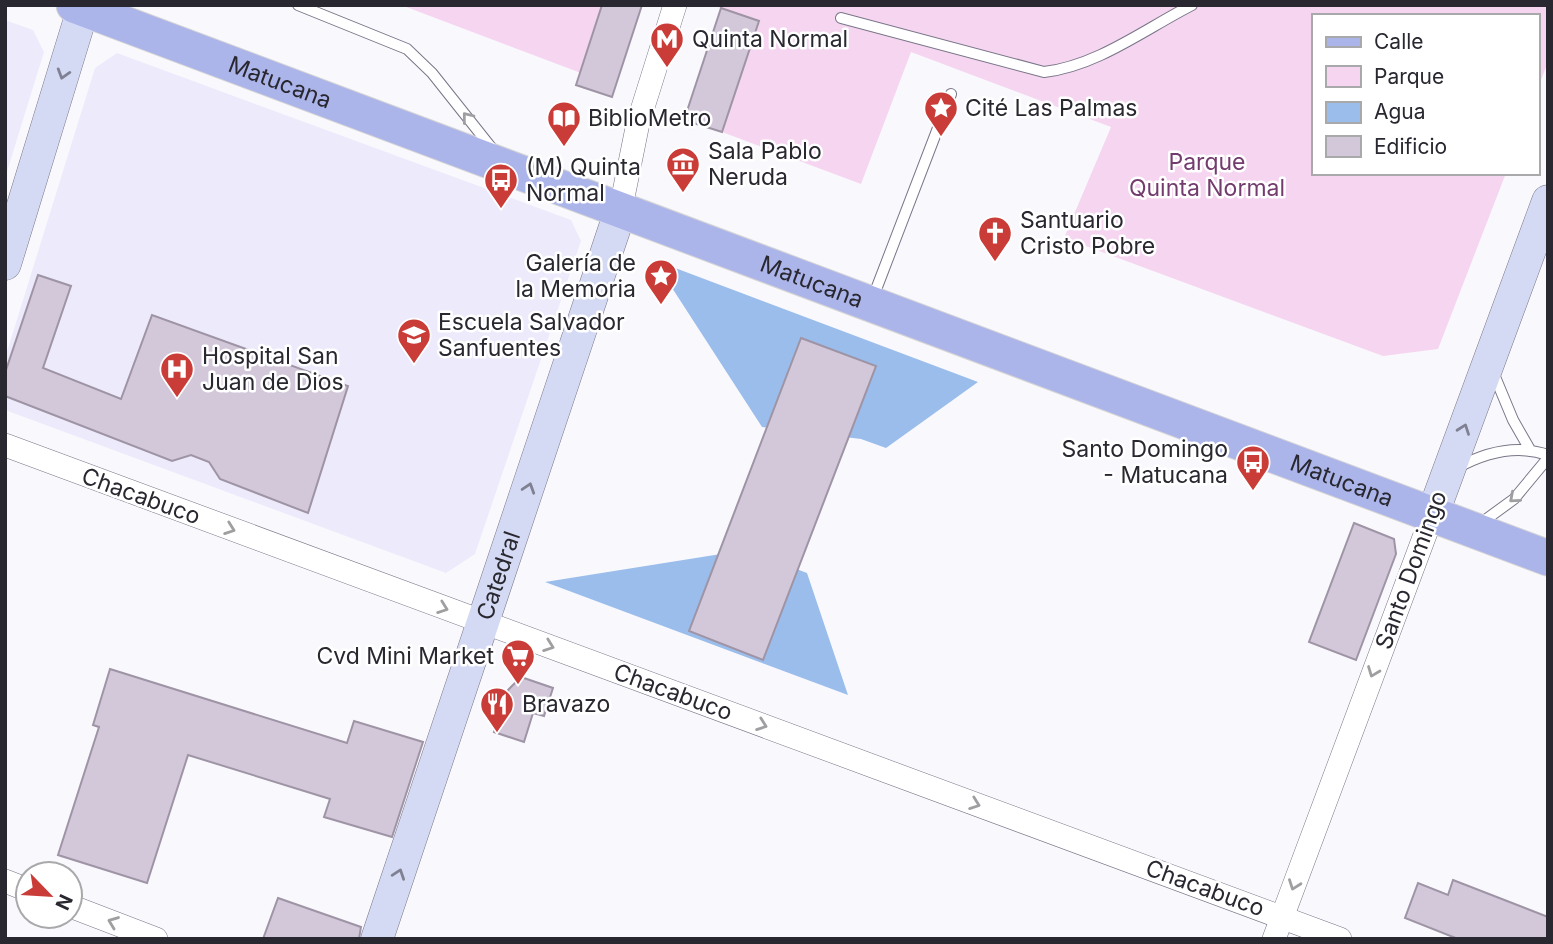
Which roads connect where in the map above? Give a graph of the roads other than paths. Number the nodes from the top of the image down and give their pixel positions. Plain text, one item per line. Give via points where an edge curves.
1 (298, 5) edge
2 (675, 5) edge
3 (1192, 5) edge
4 (79, 7) edge
5 (841, 18) dead end
6 (951, 94) dead end
7 (509, 170) junction
8 (1548, 201) edge
9 (620, 212) junction
10 (5, 264) edge
11 (870, 306) junction
12 (1489, 360) junction
13 (5, 445) edge
14 (1529, 449) junction
15 (1548, 456) edge
16 (1447, 474) junction
17 (1432, 516) junction
18 (1472, 530) junction
19 (1548, 558) edge
20 (485, 623) junction
21 (84, 911) edge
22 (1282, 917) junction
23 (156, 939) edge
24 (377, 939) edge
25 (1274, 939) edge
26 (1340, 939) edge

7 -> 1 lane via 432,73 407,49
2 - 9 street via 638,123
3 - 5 lane via 1091,59 1044,72
4 - 7 main road, Matucana
4 -> 10 main road
6 - 11 lane
7 - 9 main road, Matucana
8 - 12 main road, Santo Domingo
9 - 11 main road, Matucana
20 -> 9 main road, Catedral
11 - 17 main road, Matucana
12 - 14 lane
16 -> 12 main road, Santo Domingo
13 -> 20 street, Chacabuco
14 - 15 lane
14 - 16 lane via 1482,457
15 -> 18 lane via 1514,499
16 - 17 main road, Santo Domingo
17 - 18 main road, Matucana
17 -> 22 street, Santo Domingo
18 - 19 main road, Matucana
20 -> 22 street, Chacabuco
24 -> 20 main road, Catedral
23 -> 21 street
22 - 25 street, Santo Domingo
22 - 26 street, Chacabuco

